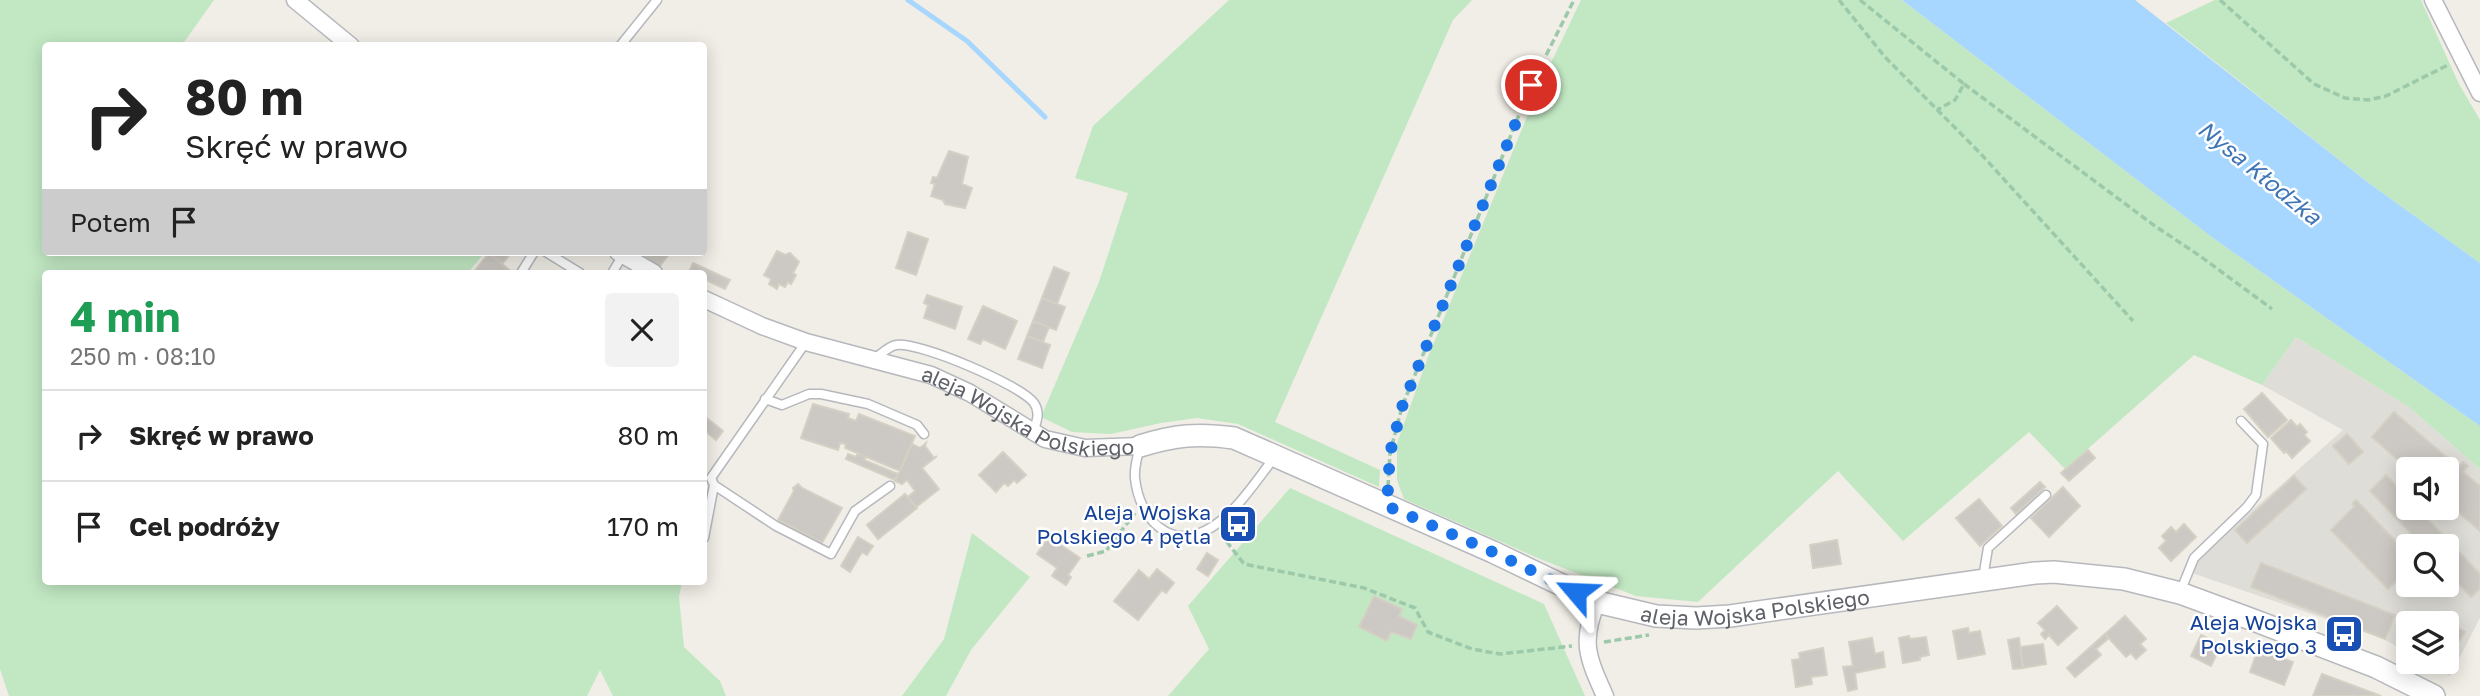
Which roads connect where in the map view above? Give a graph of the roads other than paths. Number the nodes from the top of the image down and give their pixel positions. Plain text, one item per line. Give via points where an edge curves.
1 (657, 0) edge
2 (2433, 0) edge
3 (297, 1) edge
4 (346, 42) edge
5 (623, 42) edge
6 (2480, 93) edge
7 (552, 256) edge
8 (624, 256) edge
9 (575, 270) edge
10 (649, 270) edge
11 (707, 300) edge
12 (806, 342) junction
13 (872, 360) junction
14 (765, 399) junction
15 (2241, 421) dead end
16 (1033, 433) junction
17 (924, 434) dead end
18 (1140, 446) junction
19 (1276, 456) junction
20 (714, 485) junction
21 (890, 486) dead end
22 (2046, 495) dead end
23 (707, 522) edge
24 (1982, 580) junction
25 (2180, 593) junction
26 (1597, 603) junction
27 (1605, 696) edge
28 (2434, 696) edge

1 - 5 lane
2 - 6 street
3 - 4 street
7 - 9 lane
8 - 10 street
11 - 12 street, aleja Wojska Polskiego
12 - 13 street, aleja Wojska Polskiego
12 - 14 lane
13 - 16 street, aleja Wojska Polskiego via 951,383
13 - 16 lane via 895,345 910,345 986,373 1034,404 1038,416
14 - 17 lane via 782,405 821,394 869,404 917,425
14 - 20 lane via 711,478
15 - 25 lane via 2263,444 2256,495 2194,558
16 - 18 street, aleja Wojska Polskiego via 1086,448
18 - 19 street, aleja Wojska Polskiego via 1208,434 1234,438
18 - 19 lane via 1134,475 1141,506 1150,521 1173,534 1203,532 1214,526
19 - 26 street, aleja Wojska Polskiego
20 - 21 lane via 776,526 831,554 855,512
20 - 23 lane
22 - 24 lane via 1988,548
24 - 25 street, aleja Wojska Polskiego via 2054,572 2124,579
24 - 26 street, aleja Wojska Polskiego via 1768,612 1696,618 1656,616
25 - 28 street, aleja Wojska Polskiego via 2376,667
26 - 27 street via 1587,645

